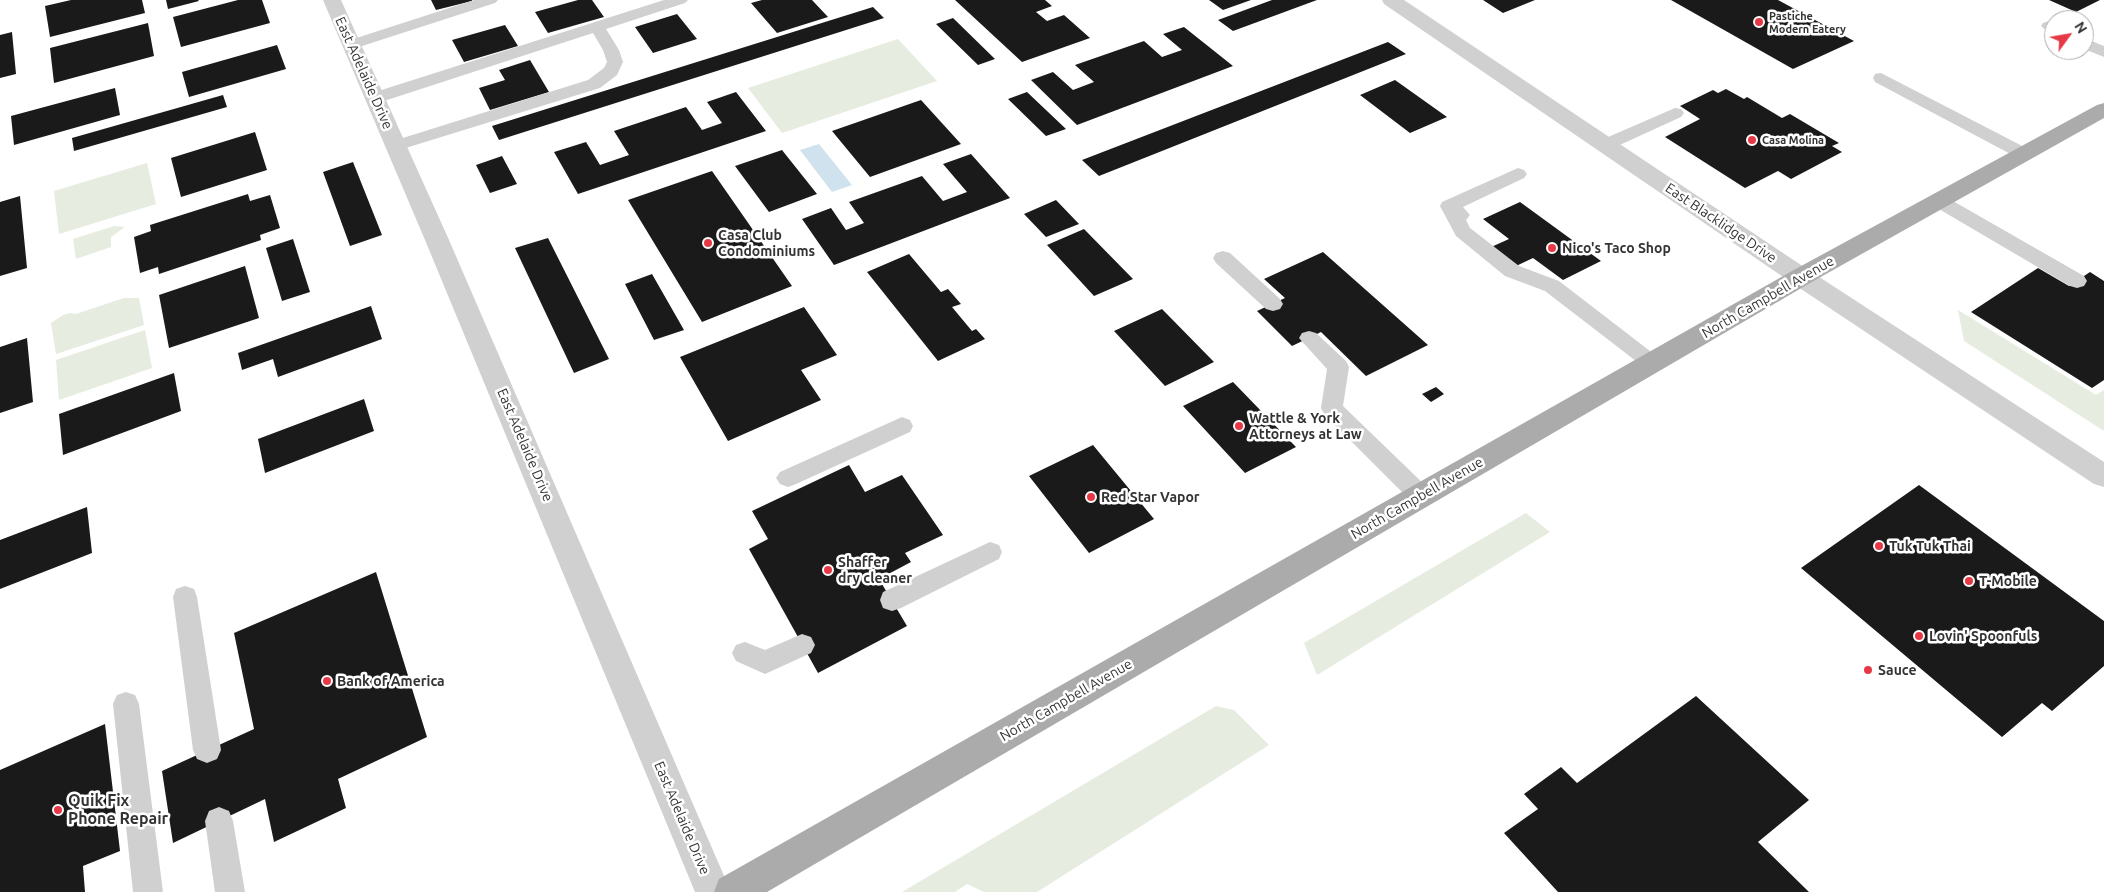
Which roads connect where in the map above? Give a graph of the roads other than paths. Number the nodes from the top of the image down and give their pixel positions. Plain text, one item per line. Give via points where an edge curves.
1 (332, 0) edge
2 (490, 0) edge
3 (680, 0) edge
4 (1391, 0) edge
5 (597, 27) junction
6 (350, 45) junction
7 (1881, 78) dead end
8 (375, 98) junction
9 (2104, 109) edge
10 (1674, 113) dead end
11 (1605, 145) junction
12 (396, 146) junction
13 (2024, 154) junction
14 (1518, 174) dead end
15 (1939, 201) junction
16 (1449, 206) junction
17 (1498, 244) dead end
18 (1223, 258) dead end
19 (1523, 263) dead end
20 (1801, 277) junction
21 (2077, 281) dead end
22 (1552, 286) junction
23 (1273, 304) dead end
24 (1309, 338) dead end
25 (1652, 363) junction
26 (902, 426) dead end
27 (2104, 476) edge
28 (788, 478) dead end
29 (1421, 496) junction
30 (990, 552) dead end
31 (185, 597) dead end
32 (892, 600) dead end
33 (802, 645) dead end
34 (745, 653) dead end
35 (126, 704) dead end
36 (207, 750) dead end
37 (220, 820) dead end
38 (148, 892) edge
39 (230, 892) edge
40 (713, 892) edge
41 (732, 892) edge

1 - 6 street, East Adelaide Drive
2 - 6 lane
3 - 5 lane
4 - 11 street, East Blacklidge Drive
5 - 8 lane
5 - 12 lane via 615,62 611,71 594,84
6 - 8 street, East Adelaide Drive
7 - 13 lane
8 - 12 street, East Adelaide Drive
9 - 13 main road, North Campbell Avenue
10 - 11 lane
11 - 20 street, East Blacklidge Drive
12 - 40 street, East Adelaide Drive
13 - 15 main road, North Campbell Avenue
14 - 16 lane
15 - 20 main road, North Campbell Avenue
15 - 21 lane
16 - 17 lane
16 - 22 lane via 1463,232 1512,272
18 - 23 lane
19 - 22 lane
20 - 25 main road, North Campbell Avenue
20 - 27 street, East Blacklidge Drive
22 - 25 lane
24 - 29 lane via 1338,367 1332,408
25 - 29 main road, North Campbell Avenue
26 - 28 lane
29 - 41 main road, North Campbell Avenue
30 - 32 lane
31 - 36 lane
33 - 34 lane via 765,662
35 - 38 lane
37 - 39 lane

